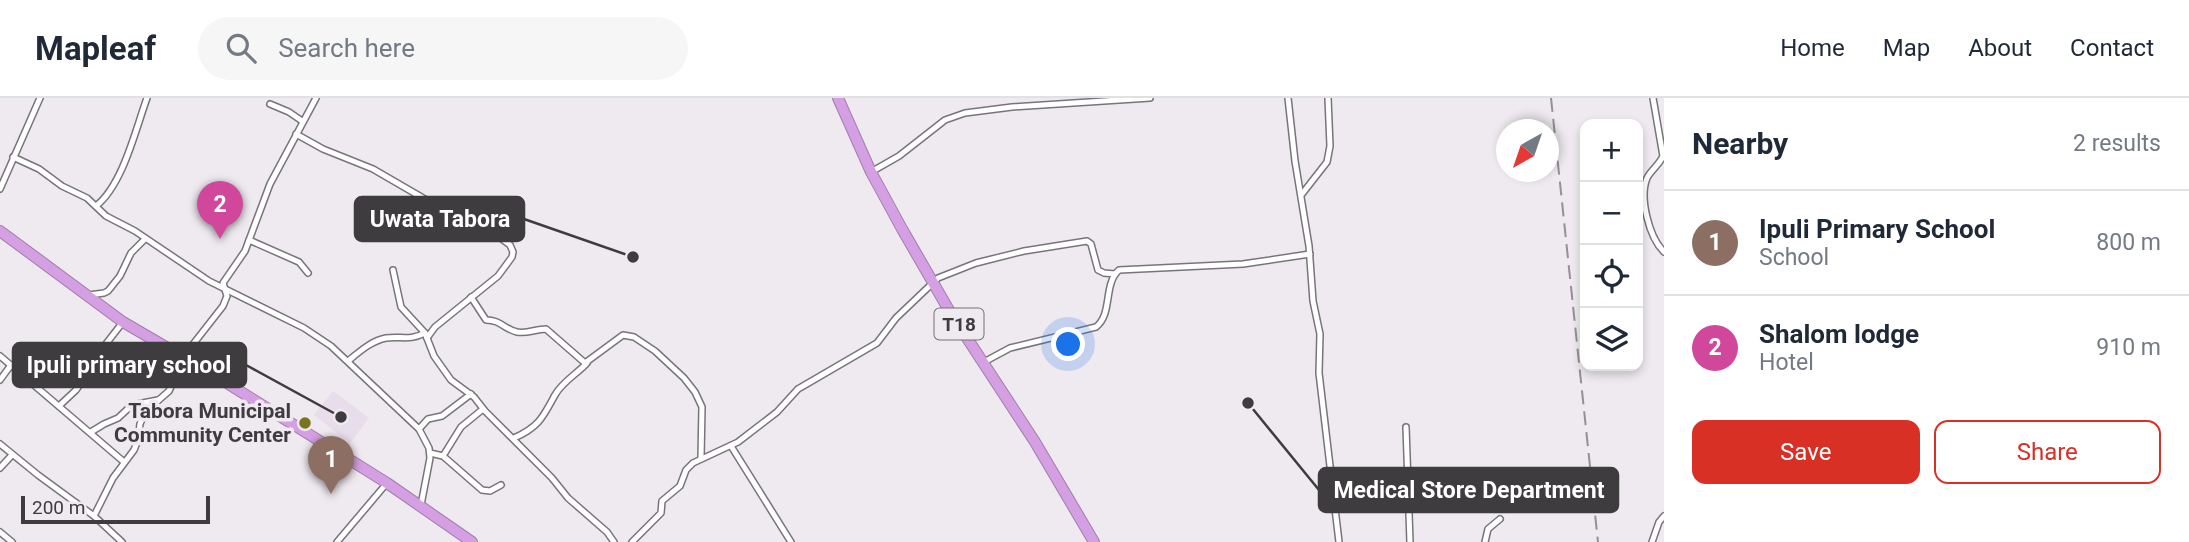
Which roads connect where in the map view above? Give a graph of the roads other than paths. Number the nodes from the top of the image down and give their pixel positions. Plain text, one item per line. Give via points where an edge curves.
1 (40, 98) edge
2 (147, 98) edge
3 (316, 98) edge
4 (838, 98) edge
5 (1150, 98) edge
6 (1288, 98) edge
7 (1328, 98) edge
8 (1653, 98) edge
9 (1084, 101) edge
10 (270, 104) dead end
11 (302, 121) junction
12 (296, 134) junction
13 (13, 157) junction
14 (871, 172) junction
15 (0, 189) edge
16 (1302, 194) junction
17 (96, 206) junction
18 (0, 231) edge
19 (145, 239) junction
20 (249, 240) junction
21 (1664, 252) edge
22 (1310, 254) junction
23 (393, 270) dead end
24 (308, 273) dead end
25 (1115, 274) junction
26 (932, 282) junction
27 (223, 288) junction
28 (85, 295) junction
29 (471, 298) junction
30 (123, 322) junction
31 (426, 336) junction
32 (0, 356) edge
33 (184, 358) junction
34 (348, 361) junction
35 (984, 362) junction
36 (587, 363) junction
37 (11, 365) junction
38 (0, 380) edge
39 (471, 394) junction
40 (160, 400) junction
41 (59, 406) junction
42 (483, 409) junction
43 (1406, 427) dead end
44 (419, 429) junction
45 (91, 432) junction
46 (514, 438) junction
47 (0, 444) edge
48 (731, 446) junction
49 (430, 453) junction
50 (12, 455) junction
51 (443, 456) junction
52 (701, 458) junction
53 (124, 462) junction
54 (0, 468) edge
55 (387, 483) junction
56 (501, 485) dead end
57 (421, 505) junction
58 (94, 516) junction
59 (1664, 516) edge
60 (1500, 519) dead end
61 (0, 532) edge
62 (342, 536) junction
63 (12, 542) edge
64 (122, 542) edge
65 (337, 542) edge
66 (350, 542) edge
67 (472, 542) edge
68 (614, 542) edge
69 (632, 542) edge
70 (791, 542) edge
71 (1094, 542) edge
72 (1339, 542) edge
73 (1410, 542) edge
74 (1485, 542) edge
75 (1652, 542) edge

1 - 13 street
2 - 17 street via 122,165
3 - 11 street
4 - 14 highway, T18
5 - 9 street
6 - 16 street
7 - 16 street via 1327,162
8 - 21 street via 1663,156 1648,177 1646,202 1650,230
9 - 14 street via 959,114
10 - 11 street
11 - 12 street
12 - 20 street via 270,184
12 - 29 street via 373,169 507,242 513,252 510,260
13 - 15 street
13 - 17 street
14 - 26 highway, T18
16 - 22 street
17 - 19 street
18 - 28 highway
19 - 27 street
19 - 28 street via 107,291
20 - 24 street via 299,262
20 - 27 street
22 - 25 street via 1243,264 1122,269
22 - 72 street
23 - 31 street via 401,307
25 - 26 street via 1098,270 1087,241 971,264
25 - 35 street via 1104,317 1096,327 1010,348
26 - 35 highway, T18
26 - 48 street via 877,343 798,389 777,412
27 - 33 street via 223,306
27 - 34 street via 304,328
28 - 30 highway
29 - 31 street
29 - 36 street via 485,320 516,332 546,329
30 - 33 highway
30 - 41 street via 104,345 97,369
31 - 34 street via 377,340
31 - 39 street via 451,380
32 - 37 street
33 - 40 street
33 - 55 highway
34 - 44 street
35 - 71 highway, T18
36 - 46 street via 556,393 538,424
36 - 52 street via 623,335 655,351 684,378 701,403
37 - 38 street
37 - 41 street
39 - 42 street
39 - 44 street
40 - 45 street via 132,405
40 - 53 street via 145,412 137,445
41 - 45 street
42 - 46 street
42 - 51 street via 461,426
43 - 73 street
44 - 49 street
45 - 53 street
46 - 68 street
47 - 50 street
48 - 52 street
48 - 70 street
49 - 51 street
49 - 57 street
50 - 54 street
50 - 58 street
51 - 56 street via 482,490 490,492
52 - 69 street via 689,466 680,486 662,501 661,513
53 - 58 street
55 - 57 highway
55 - 62 street
57 - 67 highway
58 - 64 street
59 - 75 street
60 - 74 street via 1488,529
61 - 63 street
62 - 65 street
62 - 66 street

